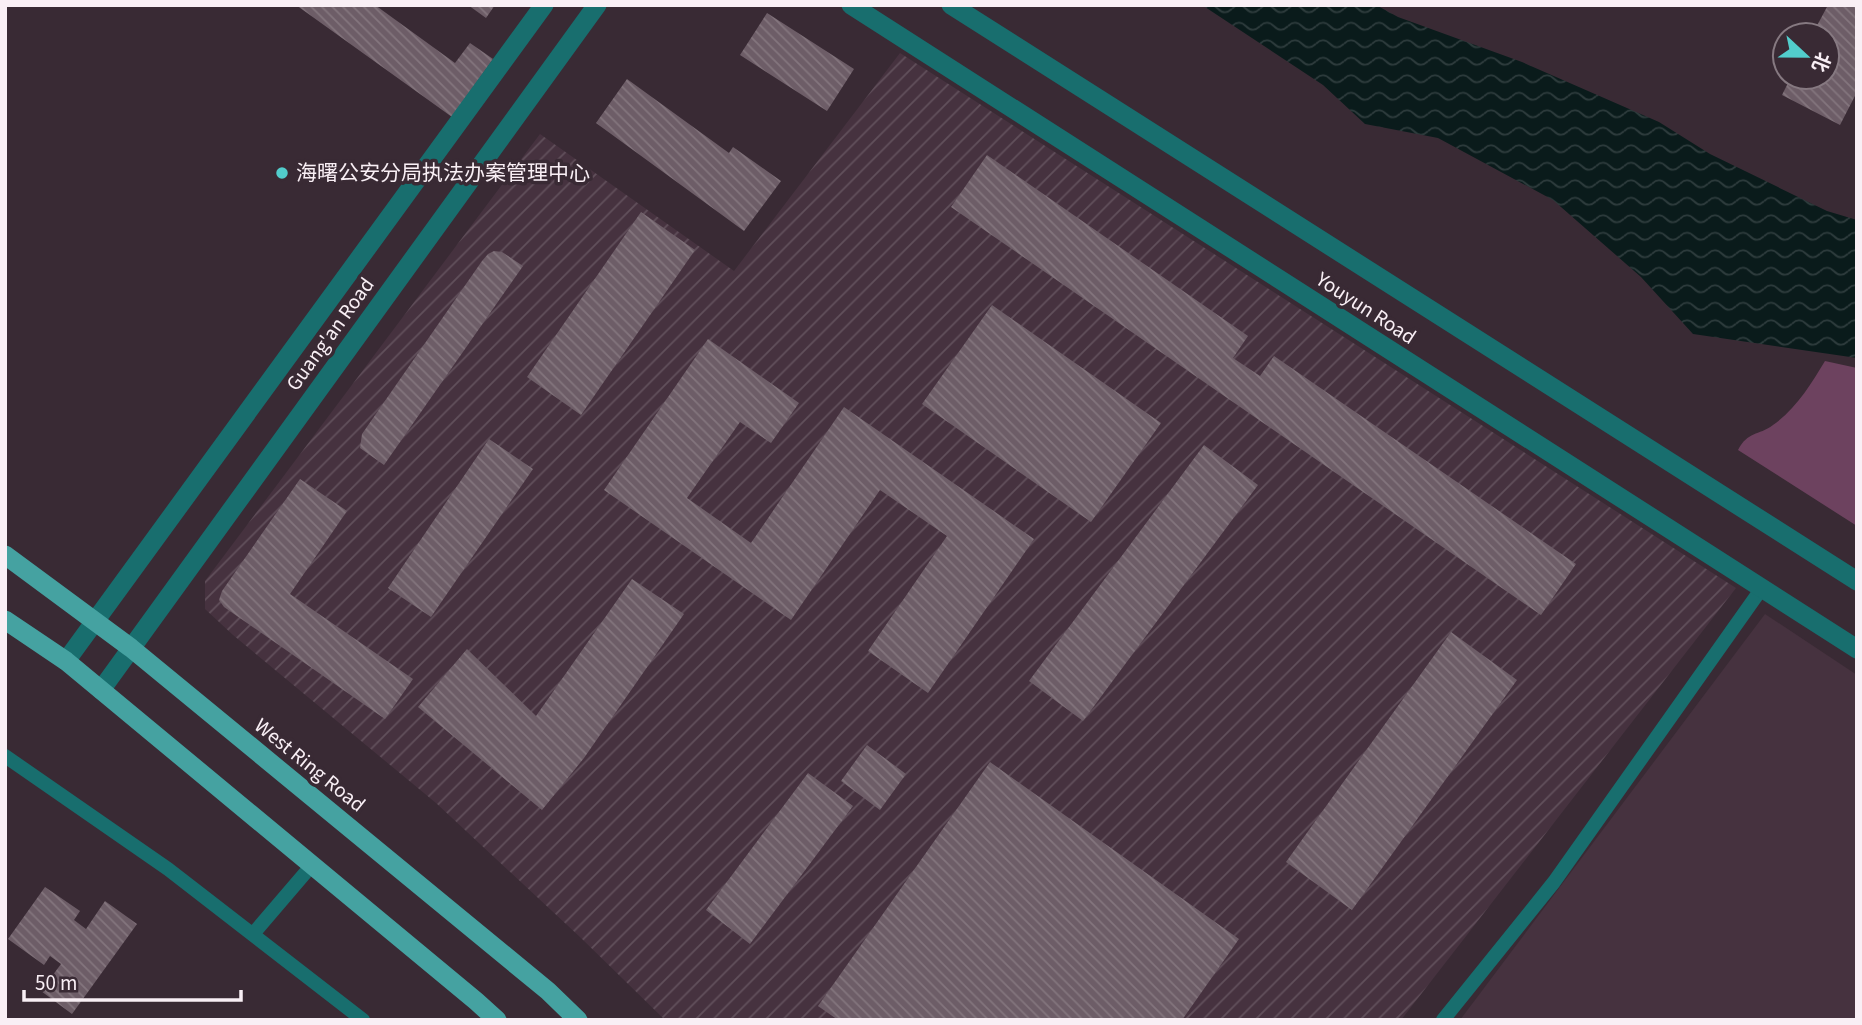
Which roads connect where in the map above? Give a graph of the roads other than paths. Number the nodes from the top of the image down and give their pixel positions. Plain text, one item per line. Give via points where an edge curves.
1 (544, 5) edge
2 (597, 5) edge
3 (851, 5) edge
4 (951, 5) edge
5 (5, 555) edge
6 (1857, 581) edge
7 (1762, 588) junction
8 (5, 620) edge
9 (97, 621) junction
10 (131, 648) junction
11 (1857, 649) edge
12 (65, 661) junction
13 (101, 690) junction
14 (5, 756) edge
15 (312, 865) junction
16 (253, 934) junction
17 (363, 1020) edge
18 (497, 1020) edge
19 (578, 1020) edge
20 (1443, 1020) edge

1 - 9 street, Guang'an Road
2 - 10 street, Guang'an Road
3 - 7 street, Youyun Road
4 - 6 street, Youyun Road
5 - 9 main road, West Ring Road
7 - 11 street, Youyun Road
7 - 20 lane via 1554,882
8 - 12 main road
9 - 10 main road, West Ring Road
9 - 12 street, Guang'an Road
10 - 13 street, Guang'an Road
10 - 19 main road, West Ring Road
12 - 13 main road
13 - 15 main road
14 - 16 lane
15 - 16 lane
15 - 18 main road
16 - 17 lane

